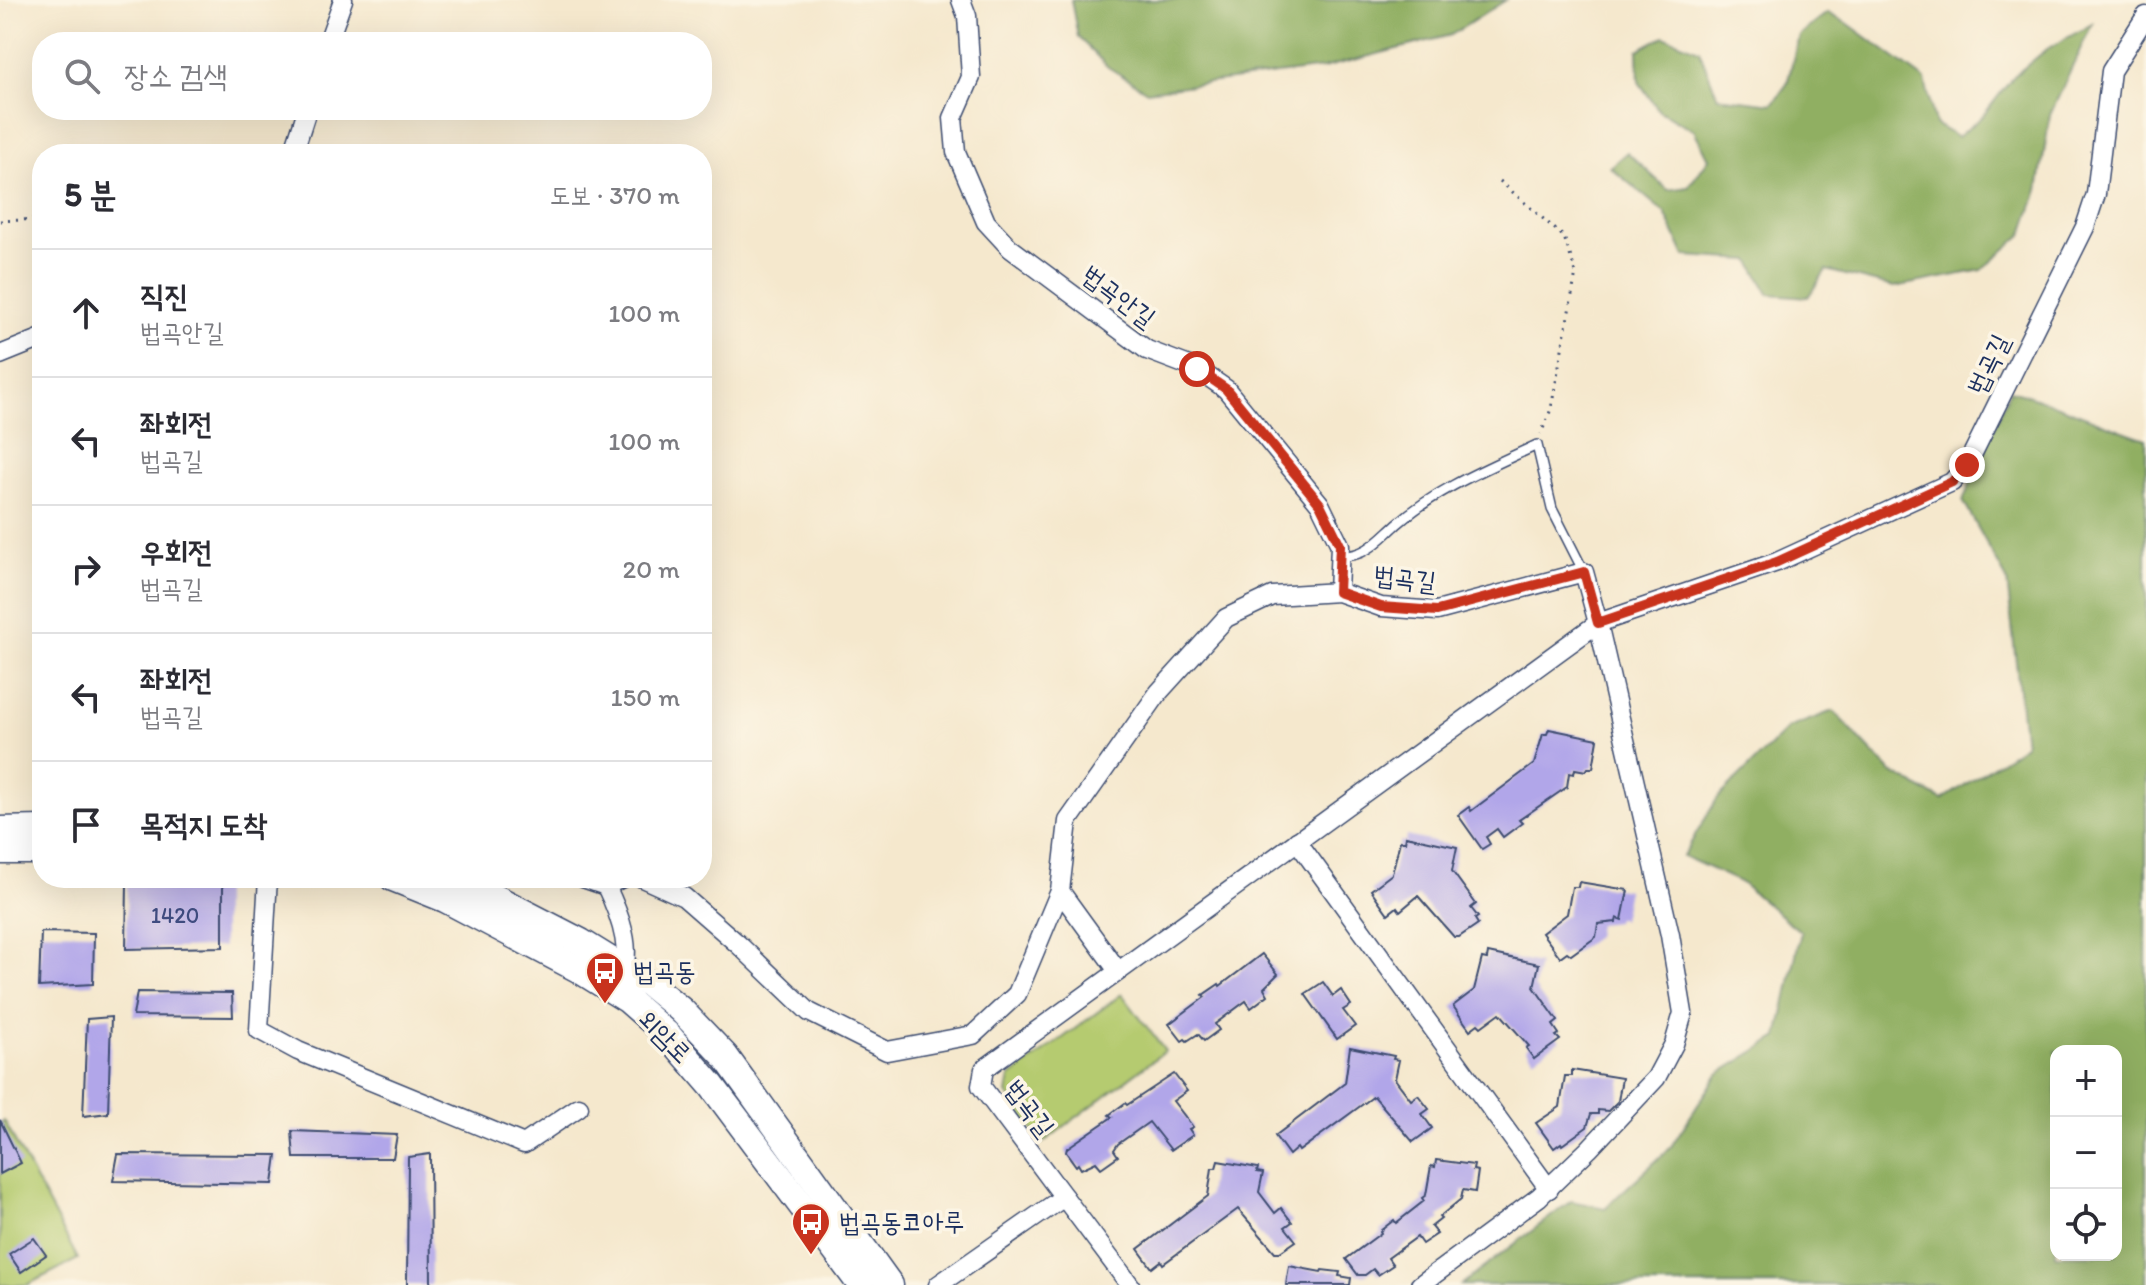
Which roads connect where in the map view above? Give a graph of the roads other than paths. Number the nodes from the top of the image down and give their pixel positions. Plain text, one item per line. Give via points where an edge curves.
1 (343, 0) edge
2 (961, 0) edge
3 (2146, 16) edge
4 (332, 32) edge
5 (304, 120) edge
6 (296, 144) edge
7 (32, 342) edge
8 (0, 355) edge
9 (1340, 556) junction
10 (1584, 572) junction
11 (1338, 592) junction
12 (1598, 623) junction
13 (32, 829) edge
14 (0, 830) edge
15 (1297, 841) junction
16 (0, 851) edge
17 (32, 851) edge
18 (267, 888) edge
19 (458, 888) edge
20 (615, 888) edge
21 (664, 888) edge
22 (1060, 891) junction
23 (1118, 971) junction
24 (619, 980) junction
25 (579, 1107) dead end
26 (1549, 1189) junction
27 (1064, 1197) junction
28 (861, 1285) edge
29 (890, 1285) edge
30 (938, 1285) edge
31 (1130, 1285) edge
32 (1420, 1285) edge

1 - 4 street
2 - 9 street, 법곡안길 via 971,77 953,118 956,152 986,222 1010,248 1147,350 1197,369 1226,389 1320,504
3 - 12 street, 법곡길 via 2111,71 2096,194 2085,227 1967,465 1952,482 1777,562
5 - 6 street
7 - 8 street
9 - 10 lane via 1378,544 1437,492 1537,445 1552,509
9 - 11 street, 법곡안길
10 - 11 street, 법곡길 via 1437,611 1381,607
10 - 12 street
11 - 22 street, 법곡길 via 1272,596 1226,618 1159,692 1068,821
12 - 15 street, 법곡길
12 - 26 street via 1683,1013 1656,1078
13 - 14 main road
15 - 23 street, 법곡길
15 - 26 street
16 - 17 main road
18 - 25 street via 259,1030 524,1144
19 - 24 main road, 외암로
20 - 24 street via 626,954
21 - 22 street, 법곡길 via 684,897 809,1012 887,1051 973,1035 1017,994
22 - 23 street
23 - 27 street, 법곡길 via 984,1069 981,1086
24 - 28 main road, 외암로 via 628,1000 668,1035 712,1086
24 - 29 main road, 외암로 via 649,984 725,1056
26 - 32 street
27 - 30 street
27 - 31 street, 법곡길

